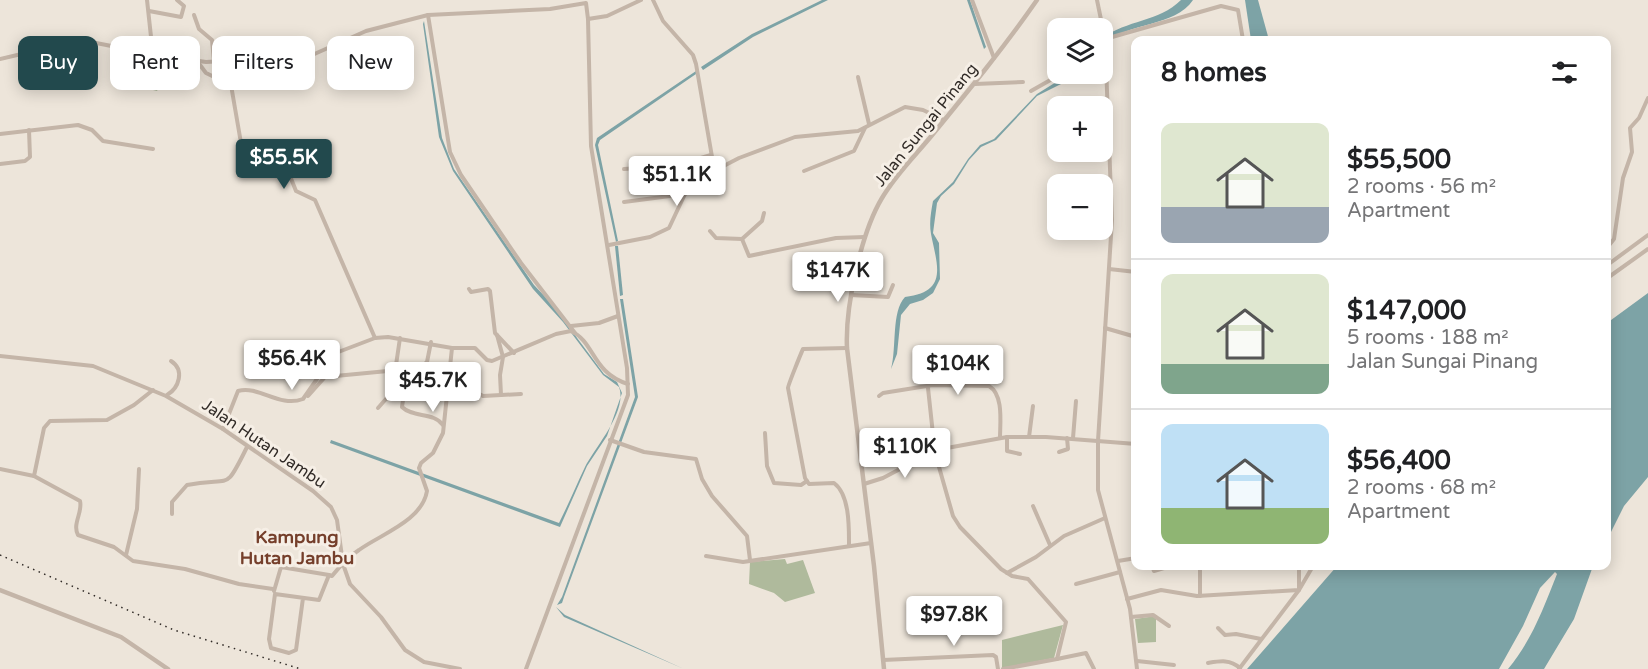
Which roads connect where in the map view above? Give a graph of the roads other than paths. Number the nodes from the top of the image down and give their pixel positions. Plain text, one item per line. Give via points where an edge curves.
1 (147, 0) edge
2 (177, 0) edge
3 (641, 0) edge
4 (653, 0) edge
5 (972, 0) edge
6 (1037, 0) edge
7 (586, 2) edge
8 (1099, 2) edge
9 (149, 11) junction
10 (194, 15) dead end
11 (428, 15) junction
12 (1102, 18) edge
13 (588, 19) junction
14 (1113, 33) edge
15 (151, 36) edge
16 (1242, 36) edge
17 (212, 40) edge
18 (110, 46) edge
19 (315, 54) edge
20 (0, 59) edge
21 (995, 59) junction
22 (200, 66) edge
23 (858, 77) dead end
24 (1023, 82) dead end
25 (1047, 82) edge
26 (975, 84) junction
27 (1107, 84) edge
28 (1031, 91) dead end
29 (1648, 98) edge
30 (945, 120) junction
31 (867, 126) junction
32 (29, 130) junction
33 (0, 134) edge
34 (153, 149) dead end
35 (711, 155) junction
36 (697, 159) junction
37 (0, 164) edge
38 (713, 165) junction
39 (624, 169) dead end
40 (714, 171) junction
41 (804, 171) dead end
42 (685, 194) junction
43 (624, 202) dead end
44 (764, 213) dead end
45 (710, 231) dead end
46 (1648, 235) edge
47 (866, 237) junction
48 (742, 239) junction
49 (1611, 243) edge
50 (609, 245) junction
51 (1648, 249) edge
52 (1611, 262) edge
53 (1109, 269) junction
54 (1131, 271) edge
55 (1611, 275) edge
56 (893, 285) dead end
57 (469, 289) dead end
58 (851, 295) junction
59 (618, 316) junction
60 (1105, 327) junction
61 (569, 328) junction
62 (1131, 335) edge
63 (497, 336) junction
64 (375, 338) junction
65 (400, 338) junction
66 (432, 342) junction
67 (452, 348) junction
68 (847, 348) junction
69 (514, 353) junction
70 (0, 356) edge
71 (503, 357) junction
72 (171, 361) dead end
73 (417, 369) junction
74 (396, 371) junction
75 (628, 384) junction
76 (928, 388) junction
77 (153, 390) junction
78 (446, 391) junction
79 (501, 394) junction
80 (521, 394) dead end
81 (166, 396) junction
82 (879, 396) dead end
83 (303, 399) junction
84 (1076, 401) dead end
85 (1033, 406) dead end
86 (378, 408) dead end
87 (443, 425) junction
88 (223, 429) junction
89 (765, 433) dead end
90 (1007, 437) junction
91 (1029, 437) junction
92 (1000, 438) junction
93 (1067, 438) junction
94 (1073, 438) junction
95 (610, 440) junction
96 (1098, 441) junction
97 (1131, 444) edge
98 (247, 447) junction
99 (936, 450) junction
100 (1059, 452) dead end
101 (1020, 454) dead end
102 (0, 469) edge
103 (139, 469) dead end
104 (34, 476) junction
105 (807, 481) junction
106 (864, 484) junction
107 (1033, 506) dead end
108 (172, 514) dead end
109 (1105, 518) junction
110 (871, 543) junction
111 (1050, 545) junction
112 (849, 546) junction
113 (126, 556) junction
114 (706, 556) dead end
115 (1131, 559) edge
116 (750, 560) junction
117 (1118, 561) junction
118 (343, 564) junction
119 (1200, 570) edge
120 (1299, 570) edge
121 (1311, 570) edge
122 (1120, 572) junction
123 (1007, 573) junction
124 (329, 575) junction
125 (1076, 584) dead end
126 (273, 589) junction
127 (0, 590) edge
128 (1299, 590) junction
129 (275, 594) junction
130 (1200, 596) junction
131 (303, 598) junction
132 (1127, 599) junction
133 (1131, 617) junction
134 (1169, 626) dead end
135 (1218, 628) dead end
136 (1261, 639) junction
137 (1057, 659) junction
138 (883, 660) junction
139 (1137, 661) junction
140 (1208, 663) dead end
141 (1174, 665) dead end
142 (1239, 668) edge
143 (168, 669) edge
144 (460, 669) edge
145 (526, 669) edge
146 (884, 669) edge
147 (998, 669) edge
148 (1003, 669) edge
149 (1094, 669) edge
150 (1137, 669) edge

1 - 9 street
2 - 9 street via 184,6 181,17
3 - 13 street via 615,13
4 - 35 street via 672,34 693,55
5 - 21 street
6 - 21 street, Jalan Sungai Pinang
7 - 11 street via 550,9
7 - 13 street
8 - 12 street
9 - 15 street
10 - 17 street via 199,29
11 - 19 street via 366,31
11 - 61 street via 450,152 461,175
13 - 50 street via 591,146
14 - 16 street via 1227,6 1239,10
18 - 20 street via 81,40
21 - 26 street, Jalan Sungai Pinang
22 - 64 street via 231,86 241,143 279,151 296,191 315,200
23 - 31 street
24 - 26 street
25 - 28 street
26 - 30 street, Jalan Sungai Pinang
27 - 53 street via 1112,220
29 - 49 street via 1630,128 1632,152
30 - 31 street via 905,107
30 - 47 street, Jalan Sungai Pinang via 891,182
31 - 40 street via 854,132 795,138
31 - 41 street via 854,151
32 - 33 street
32 - 34 street via 78,125 87,127 103,141
32 - 37 street via 30,158
35 - 36 street
35 - 38 street
36 - 38 street
36 - 39 street via 642,171
38 - 40 street
40 - 42 street via 716,180 712,184 693,186
42 - 43 street
42 - 50 street via 669,228 650,237
44 - 48 street via 762,221
45 - 48 street via 716,238
46 - 52 street
47 - 48 street via 836,238 749,256
47 - 58 street, Jalan Sungai Pinang
50 - 59 street
51 - 55 street
53 - 54 street
53 - 60 street
56 - 58 street via 888,297
57 - 63 street via 490,291
58 - 68 street, Jalan Sungai Pinang
59 - 61 street
59 - 75 street
60 - 62 street
60 - 96 street
61 - 69 street
61 - 75 street via 603,371
63 - 69 street
63 - 71 street
64 - 65 street
64 - 83 street via 320,359 317,379
65 - 66 street
65 - 74 street
66 - 67 street
66 - 73 street via 427,362
67 - 71 street via 475,348 489,361
67 - 78 street
68 - 105 street via 804,349 789,378 789,397
68 - 106 street, Jalan Sungai Pinang
69 - 71 street
70 - 77 street, Jalan Hutan Jambu via 83,363
71 - 79 street
72 - 81 street via 177,366 179,379
73 - 74 street
73 - 87 street via 405,386 402,407 435,418
74 - 83 street via 325,377
74 - 86 street via 389,398
75 - 95 street via 627,400
76 - 82 street
76 - 92 street via 949,384 992,387 999,398
76 - 99 street
77 - 81 street, Jalan Hutan Jambu
77 - 104 street via 107,420 50,421 44,428
78 - 79 street via 472,390 481,396
78 - 87 street
79 - 80 street
81 - 88 street, Jalan Hutan Jambu
83 - 88 street via 290,402 238,391
84 - 94 street
85 - 91 street
87 - 118 street via 438,445 421,463 419,471 427,490 422,504 395,529
88 - 98 street, Jalan Hutan Jambu
89 - 105 street via 767,466 774,483
90 - 91 street
90 - 92 street
90 - 101 street via 1007,451
91 - 93 street
92 - 99 street
93 - 94 street
93 - 100 street via 1068,449
94 - 96 street
95 - 116 street via 644,452 696,459 712,496 747,536
95 - 145 street
96 - 97 street
96 - 109 street via 1098,490
98 - 108 street via 231,479 187,485 172,502
98 - 118 street, Jalan Hutan Jambu via 332,507
99 - 106 street
99 - 123 street via 953,516
102 - 104 street
103 - 113 street via 137,509
104 - 113 street via 80,501 75,528 78,535 114,547
105 - 112 street via 834,483 839,488 845,504
106 - 110 street, Jalan Sungai Pinang
107 - 111 street
109 - 111 street
109 - 117 street
110 - 112 street
110 - 138 street, Jalan Sungai Pinang
111 - 123 street
112 - 116 street
113 - 126 street via 132,561
114 - 116 street
115 - 117 street
117 - 122 street
118 - 124 street
118 - 144 street, Jalan Hutan Jambu via 350,584 405,650 424,662
119 - 130 street
120 - 128 street
121 - 128 street
122 - 125 street
122 - 132 street
123 - 137 street via 1028,579 1066,622
124 - 126 street via 281,567
124 - 131 street via 319,600
126 - 129 street
127 - 143 street via 121,637
128 - 130 street
128 - 136 street
129 - 131 street
129 - 131 street via 269,646 289,653 296,650
130 - 132 street via 1161,590
132 - 133 street
133 - 134 street via 1153,615
133 - 139 street
135 - 136 street via 1229,636
136 - 142 street
137 - 148 street
137 - 149 street via 1086,653
138 - 146 street, Jalan Sungai Pinang
138 - 147 street via 993,656
139 - 141 street
139 - 150 street
140 - 142 street via 1222,660

